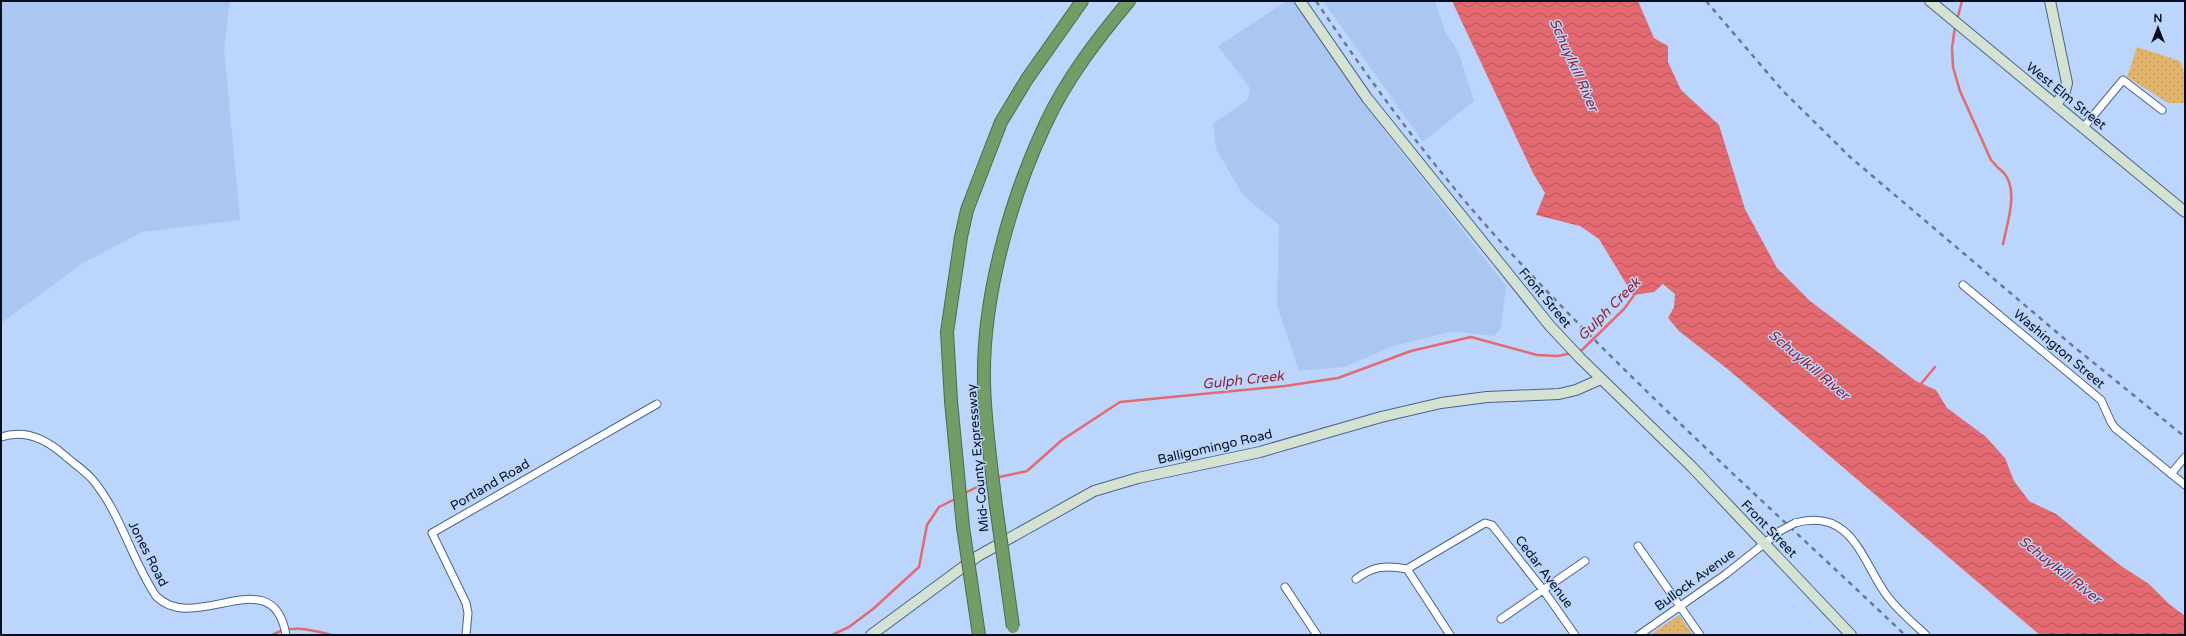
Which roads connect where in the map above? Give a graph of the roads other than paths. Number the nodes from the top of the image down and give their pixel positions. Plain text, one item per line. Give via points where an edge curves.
1 (1082, 1) edge
2 (1129, 1) edge
3 (1300, 1) edge
4 (1930, 1) edge
5 (2050, 1) edge
6 (2056, 105) junction
7 (2162, 110) dead end
8 (2084, 128) junction
9 (2185, 212) edge
10 (1963, 285) dead end
11 (1601, 379) junction
12 (657, 404) dead end
13 (1, 437) edge
14 (2185, 457) edge
15 (2171, 474) junction
16 (2185, 485) edge
17 (1764, 544) junction
18 (1638, 546) dead end
19 (1585, 560) dead end
20 (1407, 569) junction
21 (1356, 580) dead end
22 (1285, 588) dead end
23 (1544, 591) junction
24 (1680, 607) junction
25 (214, 613) dead end
26 (195, 617) dead end
27 (1501, 619) dead end
28 (1014, 631) edge
29 (286, 635) edge
30 (466, 635) edge
31 (871, 635) edge
32 (979, 635) edge
33 (1318, 635) edge
34 (1450, 635) edge
35 (1575, 635) edge
36 (1639, 635) edge
37 (1700, 635) edge
38 (1851, 635) edge
39 (1926, 635) edge

1 - 32 highway, Mid-County Expressway, bridge via 1027,79 1002,122 968,210 961,237 947,332 963,527
2 - 28 highway, Mid-County Expressway, bridge via 1100,36 1071,78 1046,122 1021,180 993,283 984,382 993,488
3 - 11 main road, Front Street via 1367,98 1536,309
4 - 6 main road, West Elm Street
5 - 6 main road via 2067,83 2065,92
6 - 8 main road, West Elm Street
7 - 8 street via 2123,80
8 - 9 main road, West Elm Street
10 - 15 street, Washington Street via 2101,400 2110,422
11 - 17 main road, Front Street via 1676,450
11 - 31 main road, Balligomingo Road via 1576,390 1558,394 1487,397 1442,403 1381,417 1260,452 1138,478 1094,491 978,556
12 - 30 street, Portland Road via 432,533 466,603
13 - 26 street, Jones Road via 24,434 40,437 52,444 92,479 114,512 149,585 160,601 182,615
14 - 15 street
15 - 16 street, Washington Street
17 - 24 street, Bullock Avenue
17 - 38 main road, Front Street
17 - 39 street, Bullock Avenue, bridge via 1795,523 1831,523 1843,530 1858,546 1889,598
18 - 24 street
19 - 23 street
20 - 21 street via 1389,565 1367,571
20 - 23 street, Cedar Avenue via 1485,523 1492,525
20 - 34 street
22 - 33 street
23 - 27 street
23 - 35 street, Cedar Avenue
24 - 36 street, Bullock Avenue
24 - 37 street
25 - 29 street via 234,607 258,604 269,606 280,614

